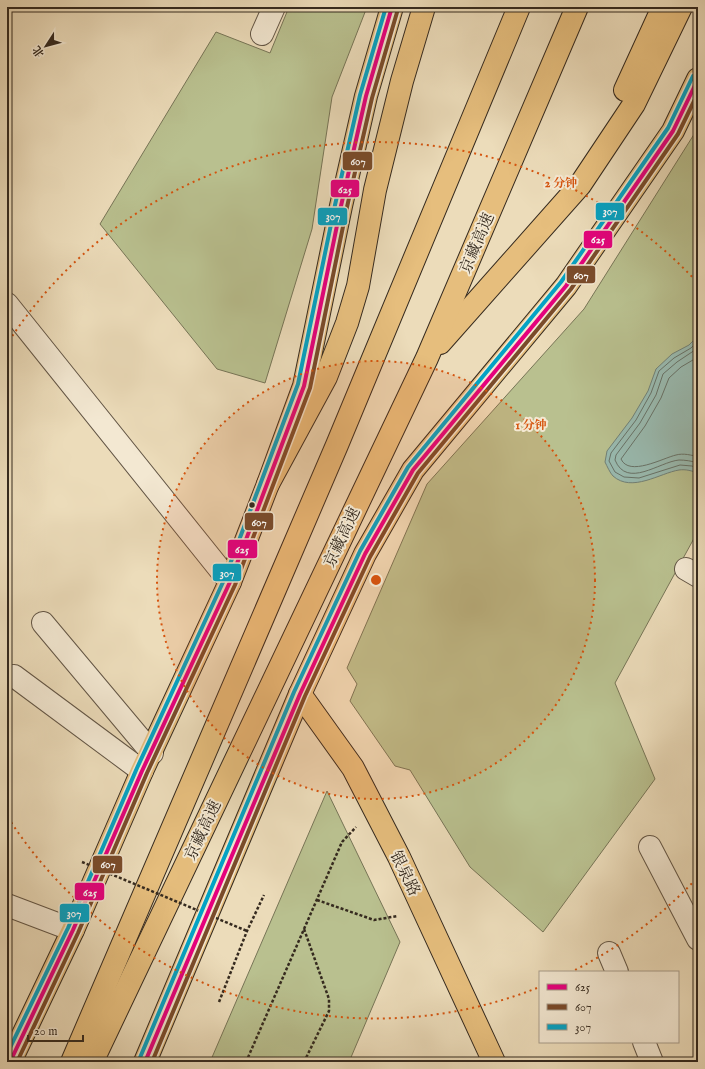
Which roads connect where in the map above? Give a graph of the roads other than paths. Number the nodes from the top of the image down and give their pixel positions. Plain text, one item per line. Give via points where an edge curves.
1 (274, 7) edge
2 (392, 7) edge
3 (424, 7) edge
4 (519, 7) edge
5 (577, 7) edge
6 (663, 7) edge
7 (681, 7) edge
8 (262, 34) dead end
9 (698, 79) edge
10 (580, 185) junction
11 (7, 304) edge
12 (427, 358) junction
13 (268, 484) junction
14 (230, 582) junction
15 (43, 623) dead end
16 (14, 676) dead end
17 (300, 694) junction
18 (147, 762) junction
19 (650, 847) dead end
20 (7, 905) edge
21 (73, 930) junction
22 (698, 939) edge
23 (644, 1043) edge
24 (10, 1062) edge
25 (72, 1062) edge
26 (92, 1062) edge
27 (144, 1062) edge
28 (494, 1062) edge
29 (652, 1062) edge

1 - 8 street
2 - 13 main road via 366,96 304,386
3 - 13 main road via 400,88 375,190 358,286 347,323 326,377
4 - 25 main road, 京藏高速 via 337,445
5 - 12 main road, 京藏高速
6 - 10 main road
7 - 10 main road via 634,104
9 - 17 main road via 673,131 566,286 413,470 365,554
10 - 12 main road
11 - 14 street
12 - 26 main road, 京藏高速
13 - 14 main road
14 - 18 main road
15 - 18 street
16 - 18 street
17 - 27 main road
17 - 28 main road, 银泉路 via 353,768 399,858
18 - 21 main road
19 - 22 street
20 - 21 street
21 - 24 main road
23 - 29 street

